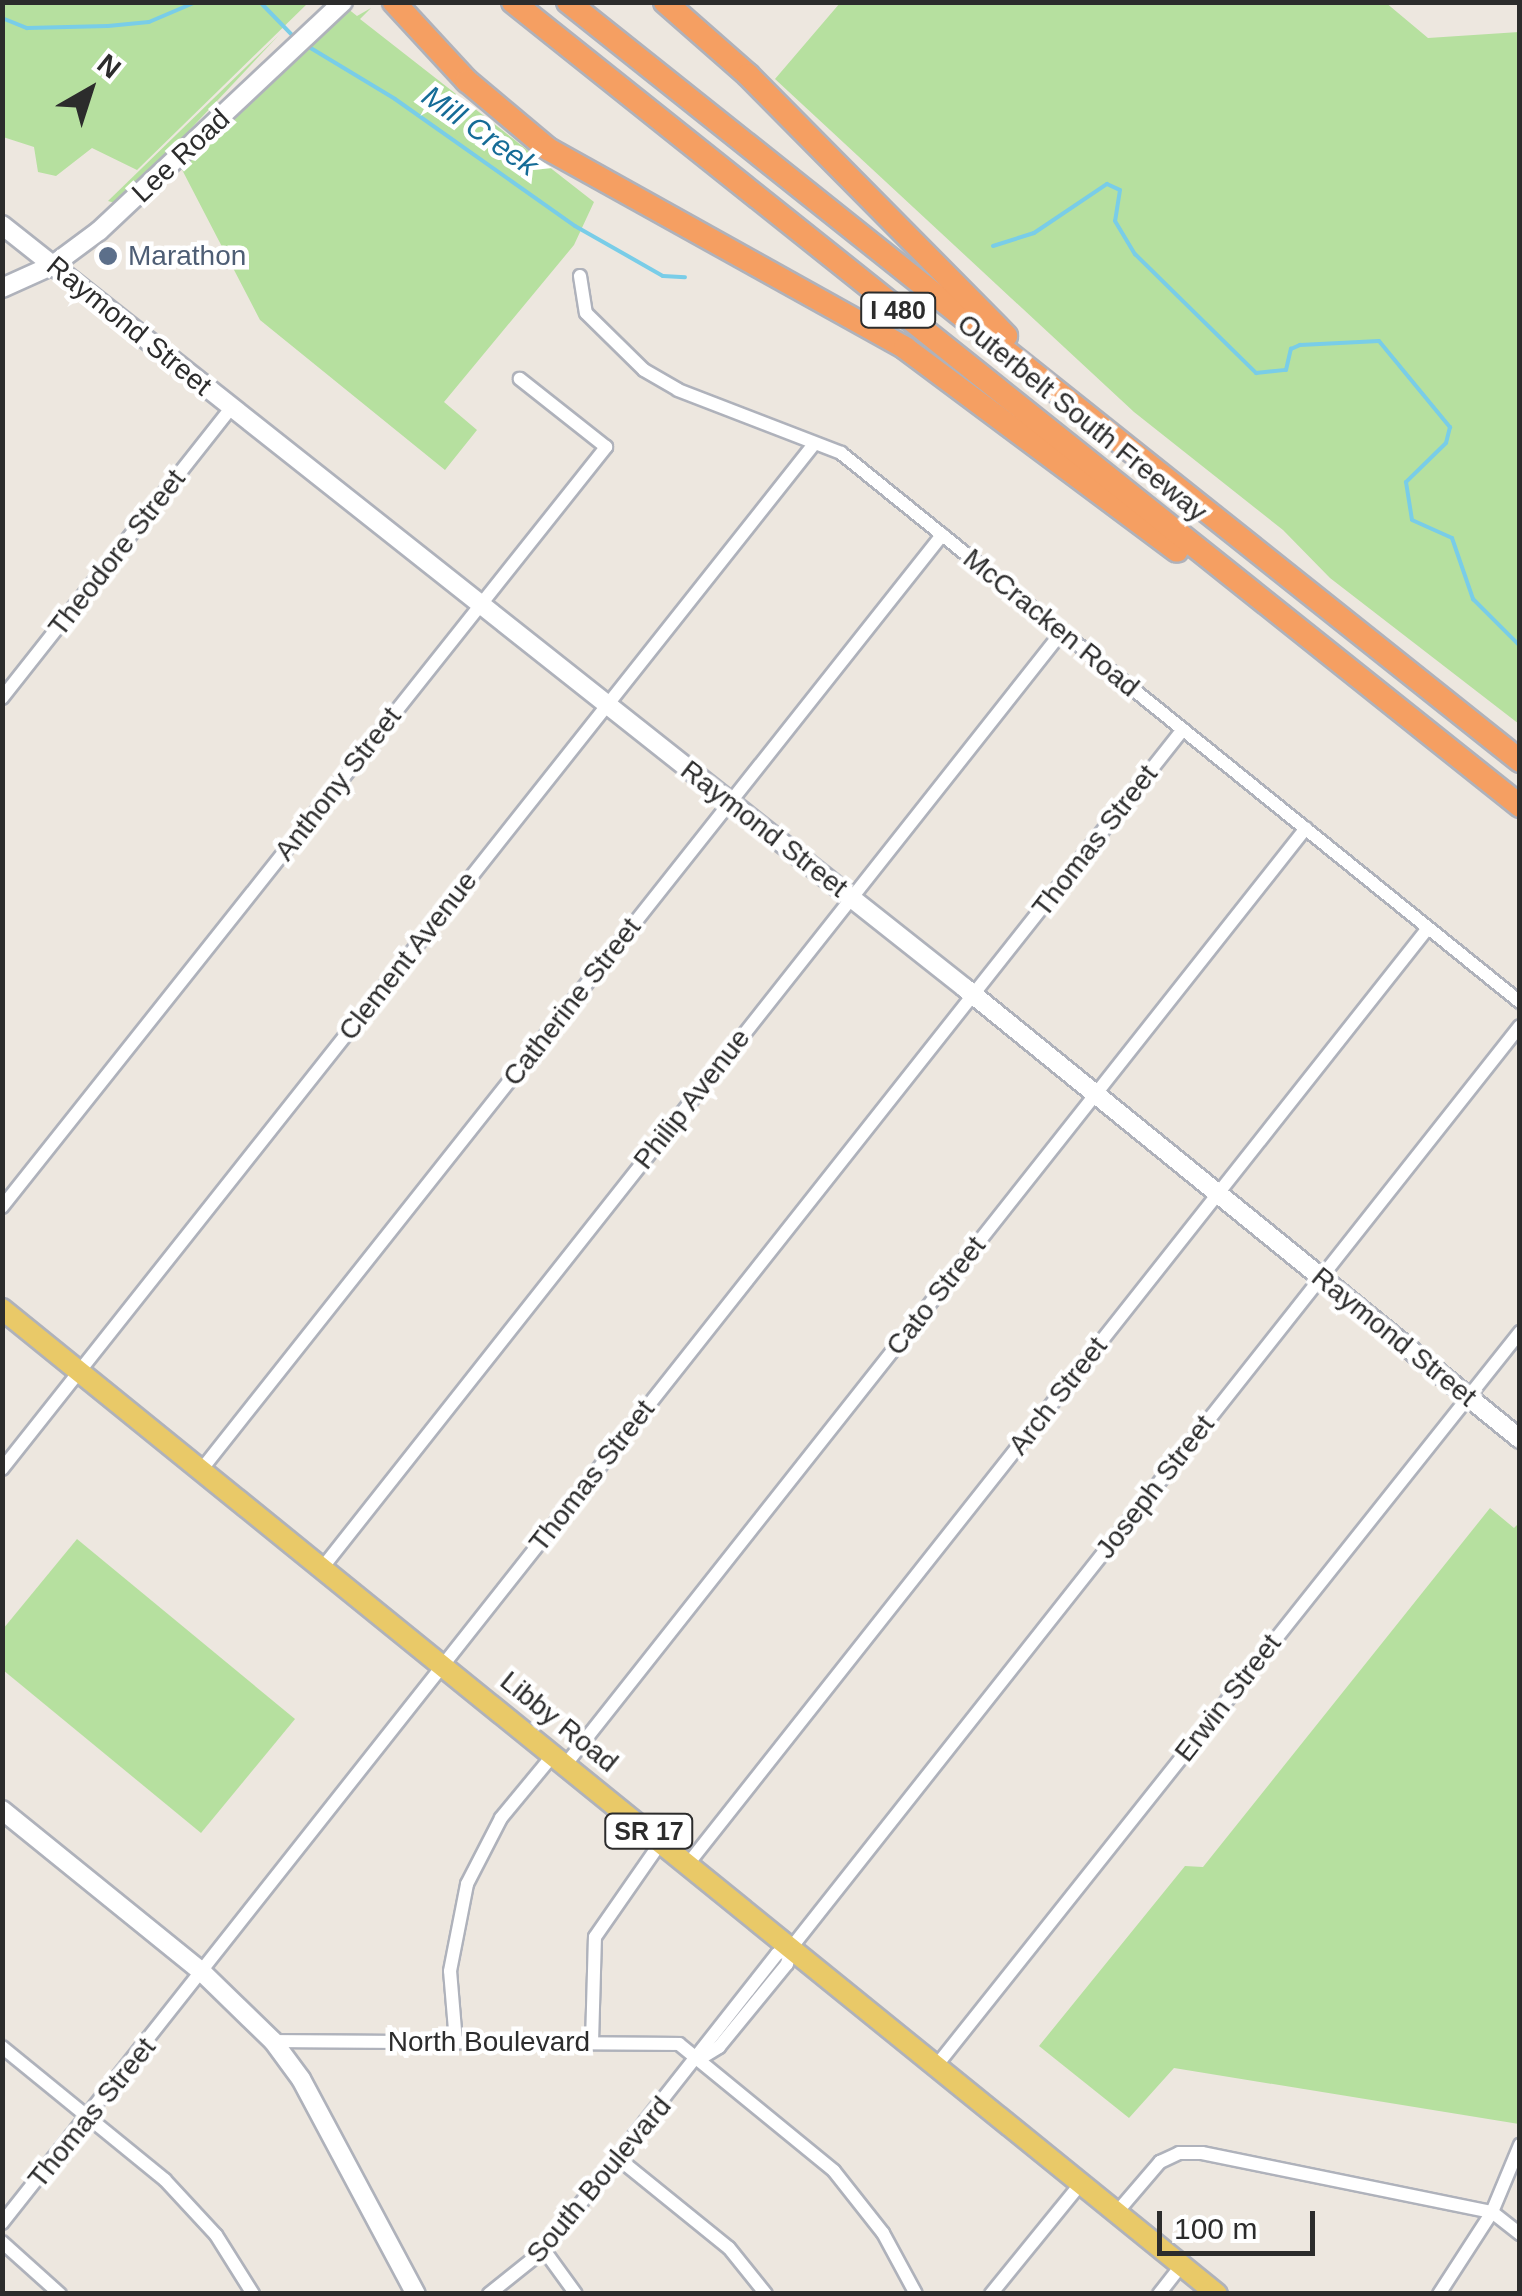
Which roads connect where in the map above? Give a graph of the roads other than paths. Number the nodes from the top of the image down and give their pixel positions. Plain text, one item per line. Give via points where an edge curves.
1 (394, 2) edge
2 (512, 2) edge
3 (568, 2) edge
4 (666, 2) edge
5 (343, 3) edge
6 (2, 225) edge
7 (52, 265) junction
8 (580, 276) dead end
9 (2, 288) edge
10 (520, 379) dead end
11 (1060, 394) junction
12 (231, 408) junction
13 (814, 444) junction
14 (942, 535) junction
15 (481, 604) junction
16 (1284, 617) junction
17 (1062, 632) junction
18 (2, 698) edge
19 (607, 704) junction
20 (1183, 729) junction
21 (1520, 761) edge
22 (730, 802) junction
23 (1520, 806) edge
24 (1306, 828) junction
25 (851, 897) junction
26 (1428, 928) junction
27 (972, 994) junction
28 (1520, 1002) edge
29 (1520, 1026) edge
30 (1095, 1094) junction
31 (1218, 1193) junction
32 (2, 1207) edge
33 (1320, 1276) junction
34 (2, 1308) edge
35 (1520, 1332) edge
36 (78, 1370) junction
37 (1468, 1397) junction
38 (1520, 1439) edge
39 (2, 1469) edge
40 (202, 1470) junction
41 (323, 1567) junction
42 (444, 1664) junction
43 (560, 1759) junction
44 (2, 1810) edge
45 (661, 1842) junction
46 (688, 1864) junction
47 (792, 1948) junction
48 (202, 1972) junction
49 (273, 2040) junction
50 (456, 2042) junction
51 (592, 2043) junction
52 (2, 2047) edge
53 (701, 2058) junction
54 (937, 2065) junction
55 (89, 2118) junction
56 (1520, 2145) edge
57 (619, 2159) junction
58 (1082, 2182) junction
59 (1118, 2211) junction
60 (1492, 2212) junction
61 (2, 2224) edge
62 (1520, 2234) edge
63 (2, 2242) edge
64 (544, 2250) junction
65 (1182, 2264) junction
66 (60, 2294) edge
67 (253, 2294) edge
68 (416, 2294) edge
69 (489, 2294) edge
70 (576, 2294) edge
71 (766, 2294) edge
72 (916, 2294) edge
73 (991, 2294) edge
74 (1158, 2294) edge
75 (1217, 2294) edge
76 (1439, 2294) edge

1 - 16 highway via 467,80 548,149 887,337 1202,570
2 - 16 highway, Outerbelt South Freeway / I 480
3 - 11 highway, Outerbelt South Freeway / I 480
4 - 11 highway via 748,75
5 - 7 street, Lee Road via 99,231
6 - 7 street, Raymond Street
7 - 9 street, Lee Road
7 - 12 street, Raymond Street
8 - 13 street, McCracken Road via 586,313 644,370
10 - 15 street, Anthony Street via 606,447
11 - 21 highway, Outerbelt South Freeway / I 480
12 - 15 street, Raymond Street
12 - 18 street, Theodore Street
13 - 14 street, McCracken Road via 842,453
13 - 19 street, Clement Avenue
14 - 17 street, McCracken Road
14 - 22 street, Catherine Street
15 - 19 street, Raymond Street
15 - 32 street, Anthony Street
16 - 23 highway, Outerbelt South Freeway / I 480
17 - 20 street, McCracken Road
17 - 25 street, Philip Avenue
19 - 22 street, Raymond Street
19 - 36 street, Clement Avenue
20 - 24 street, McCracken Road
20 - 27 street, Thomas Street
22 - 25 street, Raymond Street
22 - 40 street, Catherine Street
24 - 26 street, McCracken Road
24 - 30 street, Cato Street
25 - 27 street, Raymond Street
25 - 41 street, Philip Avenue
26 - 28 street, McCracken Road
26 - 31 street, Arch Street
27 - 30 street, Raymond Street
27 - 42 street, Thomas Street
29 - 33 street, Joseph Street
30 - 31 street, Raymond Street
30 - 43 street, Cato Street
31 - 33 street, Raymond Street
31 - 46 street, Arch Street
33 - 37 street, Raymond Street
33 - 47 street, Joseph Street
34 - 36 main road, Libby Road / SR 17
35 - 37 street, Erwin Street
36 - 39 street, Clement Avenue
36 - 40 main road, Libby Road / SR 17
37 - 38 street, Raymond Street
37 - 54 street, Erwin Street
40 - 41 main road, Libby Road / SR 17
41 - 42 main road, Libby Road / SR 17
42 - 43 main road, Libby Road / SR 17
42 - 48 street, Thomas Street
43 - 45 main road, Libby Road / SR 17
43 - 50 street, Cato Street via 501,1818 467,1884 450,1971
44 - 48 street
45 - 46 main road, Libby Road / SR 17
45 - 51 street via 595,1936
46 - 47 main road, Libby Road / SR 17
47 - 53 street, South Boulevard via 776,1954 709,2037
47 - 54 main road, Libby Road / SR 17
48 - 49 street
48 - 55 street, Thomas Street
49 - 50 street, North Boulevard
49 - 68 street via 302,2080
50 - 51 street, North Boulevard
51 - 53 street, North Boulevard via 679,2044
52 - 55 street
53 - 57 street, South Boulevard
53 - 72 street via 834,2172 884,2233
54 - 58 main road, Libby Road / SR 17
55 - 61 street, Thomas Street
55 - 67 street via 192,2207
56 - 60 street
57 - 64 street, South Boulevard
57 - 71 street via 729,2248
58 - 59 main road, Libby Road / SR 17
58 - 73 street
59 - 60 street via 1160,2162 1179,2153
59 - 65 main road, Libby Road / SR 17
60 - 62 street
60 - 76 street
63 - 66 street
64 - 69 street, South Boulevard
64 - 70 street
65 - 74 street
65 - 75 main road, Libby Road / SR 17

